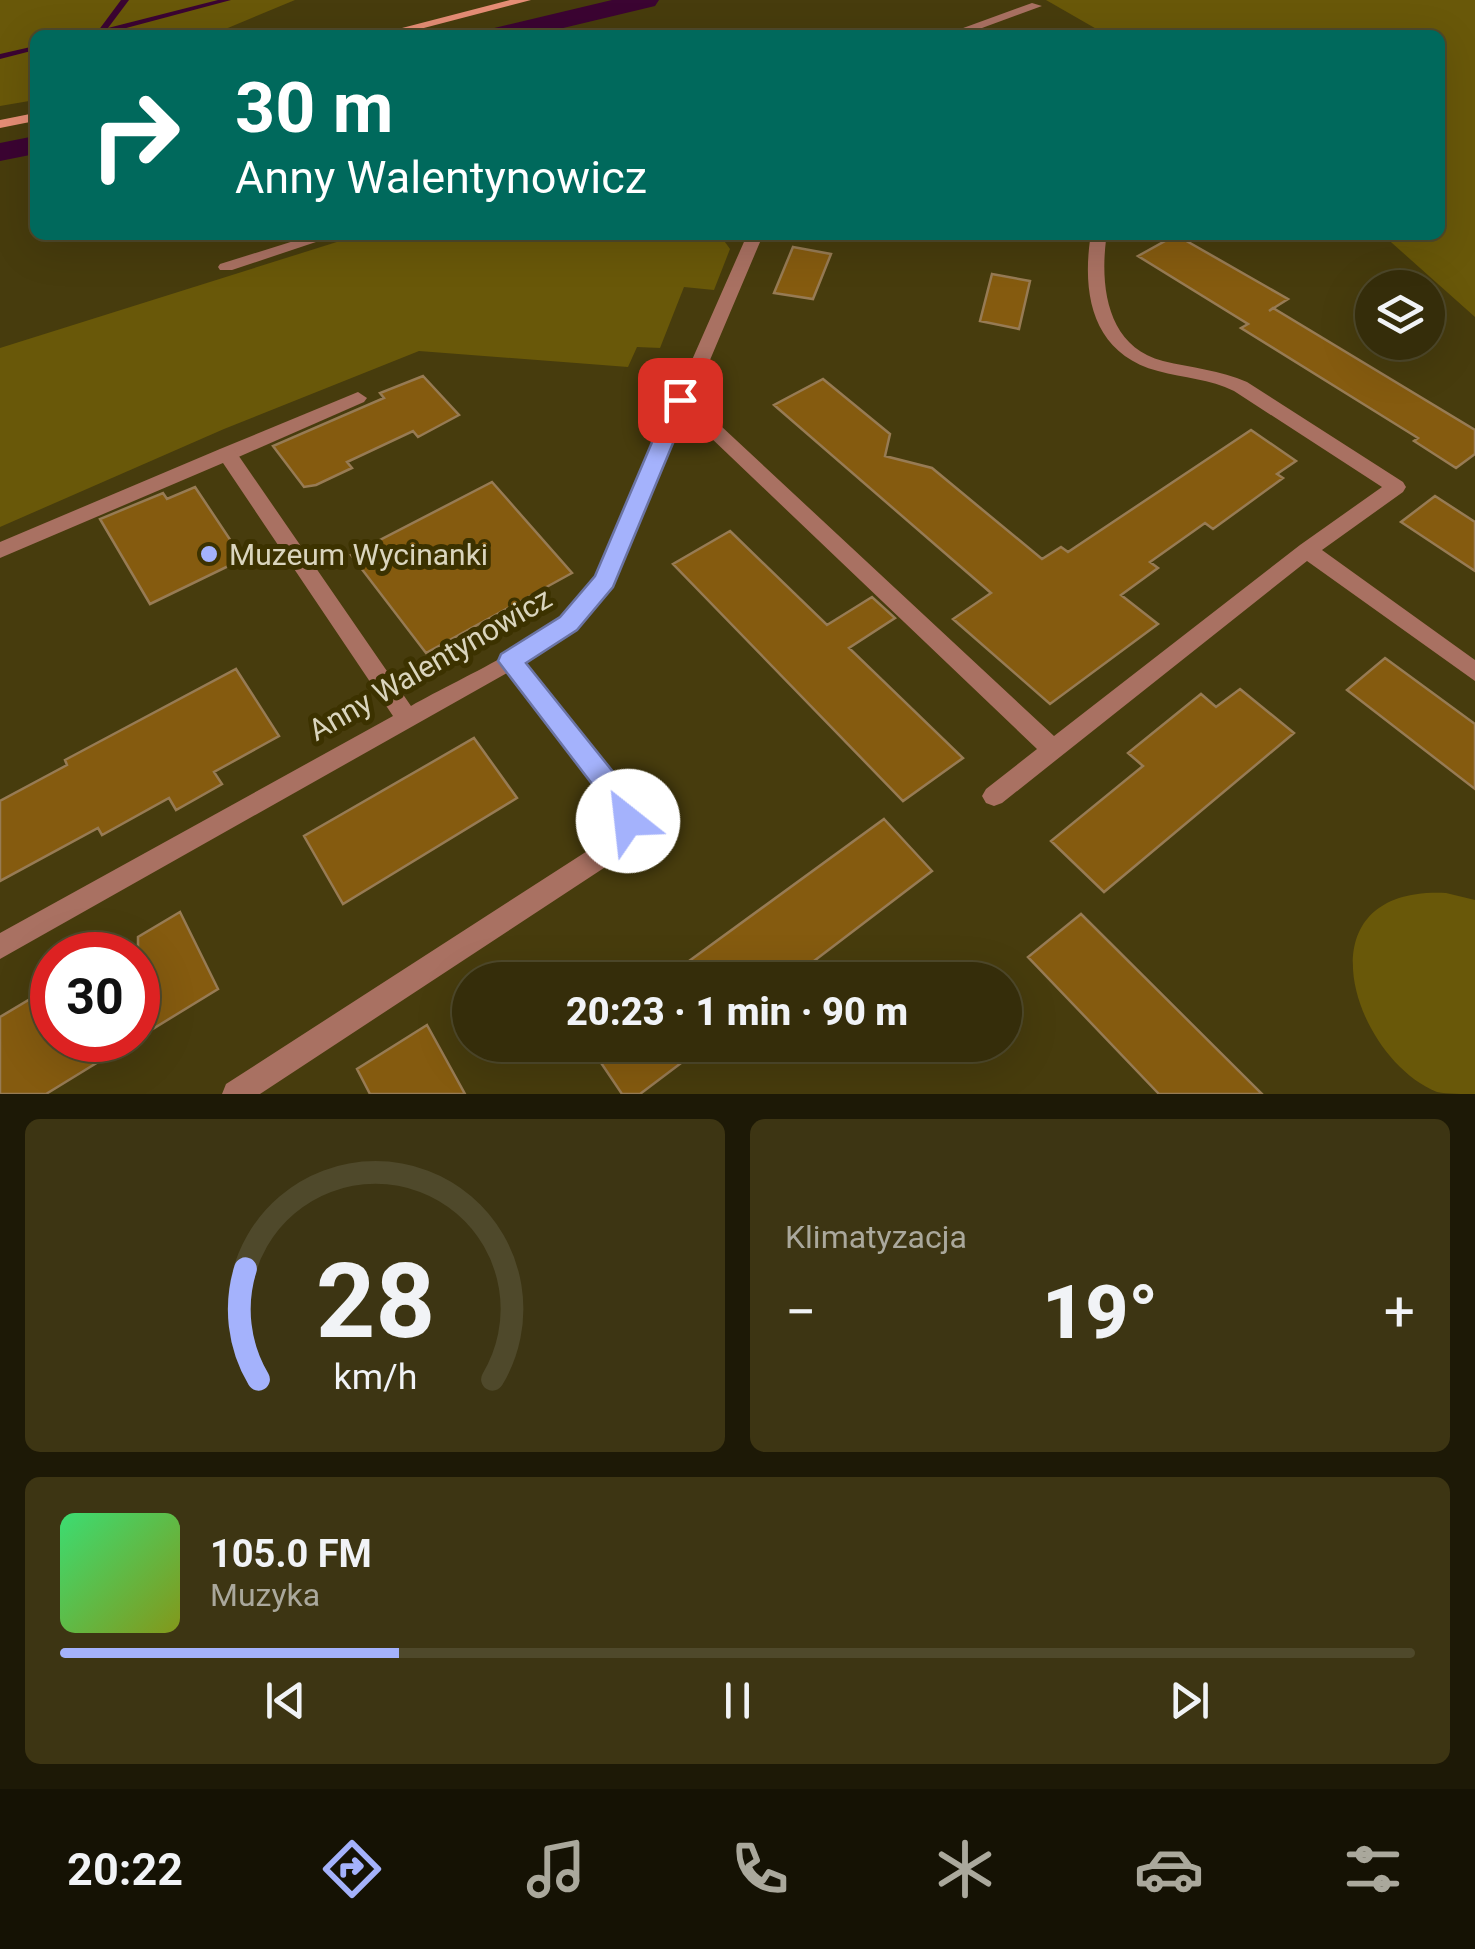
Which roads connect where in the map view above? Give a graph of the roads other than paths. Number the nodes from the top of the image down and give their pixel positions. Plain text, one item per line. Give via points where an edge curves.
1 (525, 0) edge
2 (1036, 6) dead end
3 (401, 30) edge
4 (971, 30) edge
5 (30, 119) edge
6 (0, 124) edge
7 (313, 240) edge
8 (1098, 240) dead end
9 (752, 244) edge
10 (226, 267) dead end
11 (358, 398) dead end
12 (680, 400) junction
13 (227, 454) junction
14 (0, 550) edge
15 (1307, 550) junction
16 (510, 661) junction
17 (1475, 672) edge
18 (406, 718) junction
19 (1053, 750) junction
20 (994, 796) dead end
21 (0, 947) edge
22 (236, 1094) edge

1 - 3 street
2 - 4 street
5 - 6 street
7 - 10 street
8 - 15 street via 1094,264 1103,307 1110,333 1124,349 1164,367 1238,385 1396,486
9 - 12 street, Anny Walentynowicz
11 - 13 street
12 - 16 street, Anny Walentynowicz via 605,581 569,624
12 - 19 street
13 - 14 street
13 - 18 street
15 - 17 street
15 - 19 street
16 - 18 street, Anny Walentynowicz
16 - 22 street via 629,811 618,840
18 - 21 street, Anny Walentynowicz
19 - 20 street

